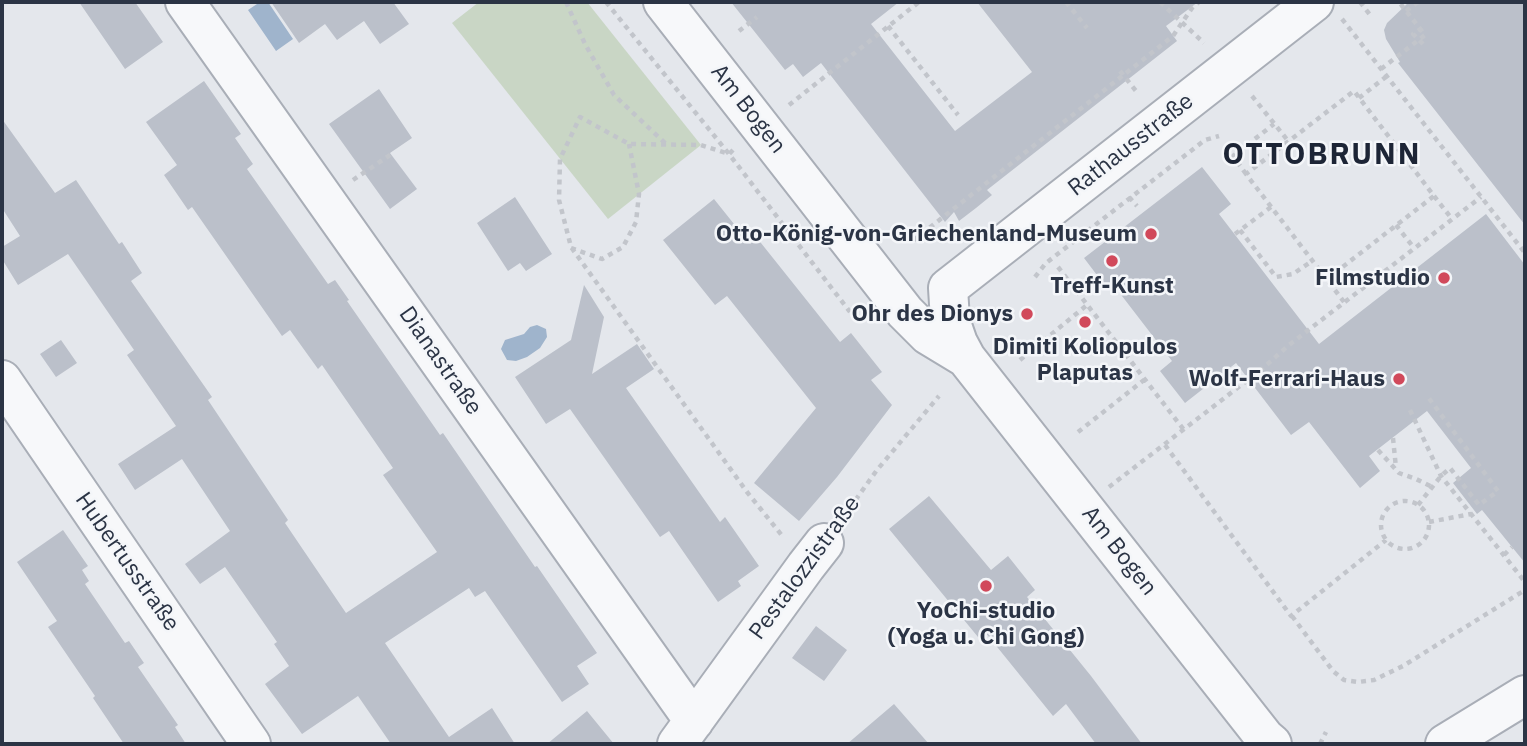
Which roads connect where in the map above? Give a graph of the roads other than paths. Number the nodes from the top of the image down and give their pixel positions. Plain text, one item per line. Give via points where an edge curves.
1 (185, 2) edge
2 (663, 2) edge
3 (1325, 7) edge
4 (884, 283) junction
5 (948, 288) junction
6 (966, 358) junction
7 (2, 380) edge
8 (815, 554) road end
9 (1525, 695) edge
10 (685, 733) edge
11 (251, 744) edge
12 (1272, 744) edge
13 (1444, 744) edge

1 - 10 street, Dianastraße via 325,199
2 - 4 street, Am Bogen
3 - 5 street, Rathausstraße
4 - 5 street via 911,292
4 - 6 street, Am Bogen via 928,335
5 - 6 street, Am Bogen via 950,320
6 - 12 street, Am Bogen
7 - 11 street, Hubertusstraße
8 - 10 street, Pestalozzistraße
9 - 13 street

